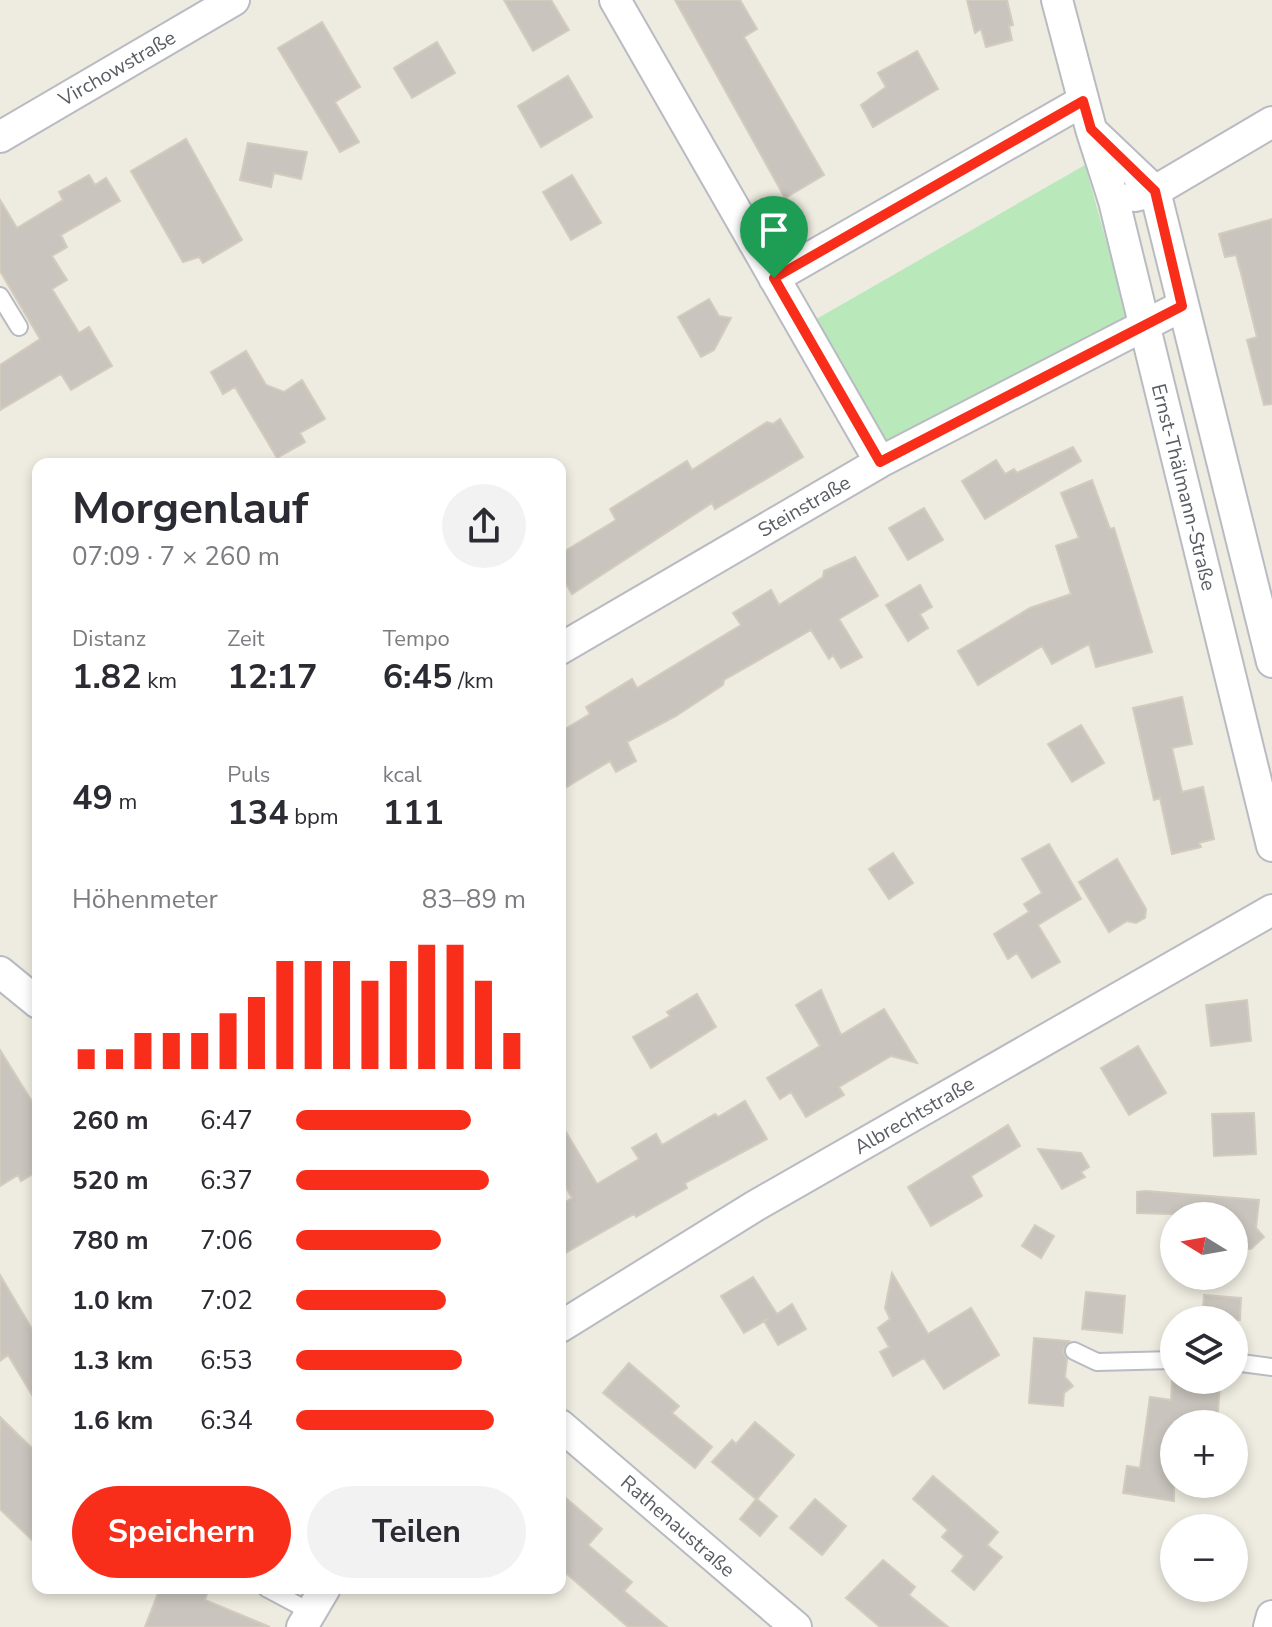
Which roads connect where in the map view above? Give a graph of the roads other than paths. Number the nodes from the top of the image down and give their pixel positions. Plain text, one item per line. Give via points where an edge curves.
1 (234, 0) edge
2 (615, 0) edge
3 (1057, 0) edge
4 (1087, 115) junction
5 (1272, 122) edge
6 (0, 137) edge
7 (1155, 191) junction
8 (1114, 201) junction
9 (774, 278) junction
10 (0, 296) edge
11 (1182, 306) junction
12 (1144, 325) junction
13 (19, 327) dead end
14 (880, 462) junction
15 (566, 645) edge
16 (1272, 662) edge
17 (1272, 846) edge
18 (1272, 910) edge
19 (0, 972) edge
20 (32, 994) edge
21 (566, 1323) edge
22 (1074, 1351) dead end
23 (1160, 1360) edge
24 (1248, 1364) edge
25 (1272, 1367) edge
26 (566, 1430) edge
27 (279, 1594) edge
28 (313, 1609) edge
29 (1272, 1616) edge
30 (796, 1627) edge
31 (1269, 1627) edge

1 - 6 street, Virchowstraße
2 - 9 street
3 - 4 street, Ernst-Thälmann-Straße
4 - 7 street
4 - 8 street, Ernst-Thälmann-Straße
4 - 9 street
5 - 7 street
7 - 8 street
7 - 11 street, Ernst-Thälmann-Straße
8 - 12 street, Ernst-Thälmann-Straße
9 - 14 street
10 - 13 lane
11 - 12 street, Steinstraße
11 - 16 street, Ernst-Thälmann-Straße
12 - 14 street, Steinstraße
12 - 17 street, Ernst-Thälmann-Straße
14 - 15 street, Steinstraße
18 - 21 street, Albrechtstraße via 755,1206
19 - 20 street
22 - 23 lane via 1097,1362
24 - 25 lane
26 - 30 street, Rathenaustraße
27 - 28 lane
29 - 31 street

